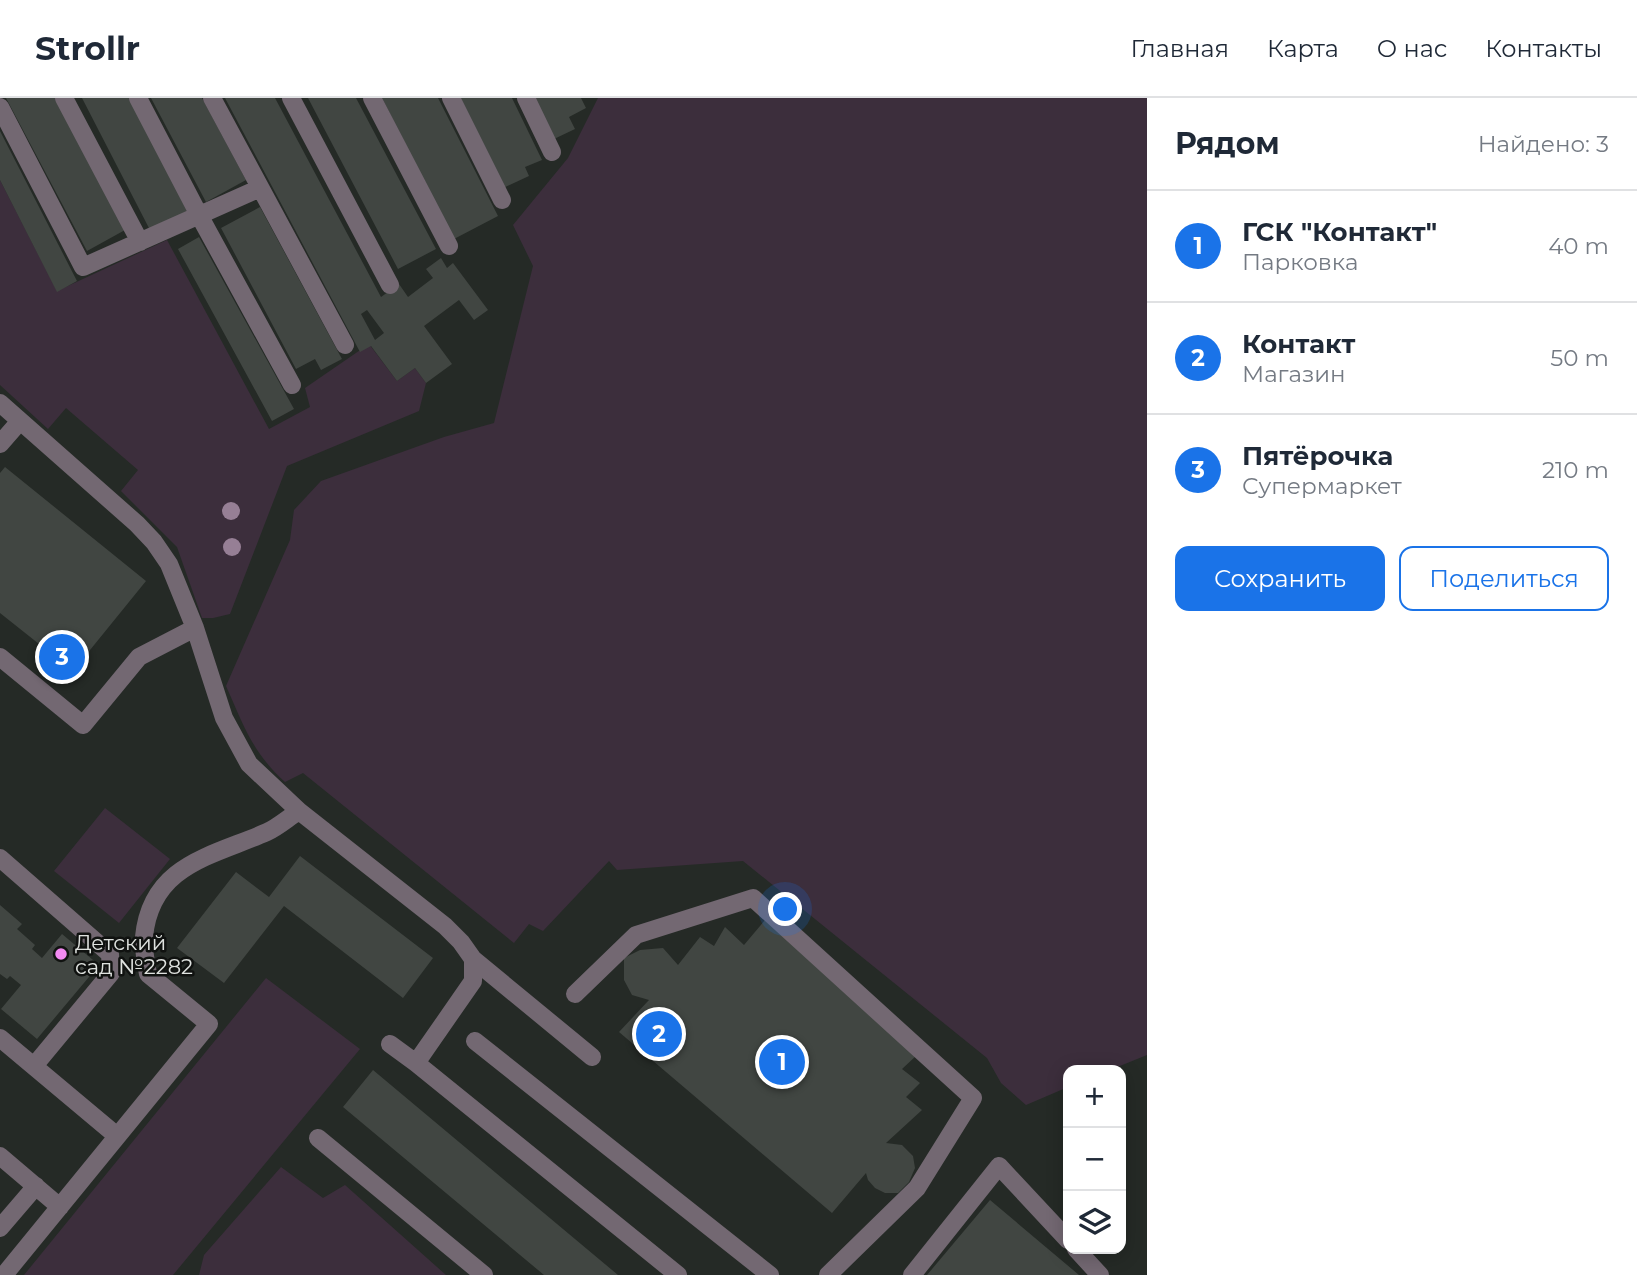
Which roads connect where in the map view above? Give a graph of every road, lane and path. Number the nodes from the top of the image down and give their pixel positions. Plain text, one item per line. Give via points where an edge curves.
1 (64, 98) edge
2 (138, 98) edge
3 (212, 98) edge
4 (291, 98) edge
5 (372, 98) edge
6 (451, 98) edge
7 (526, 98) edge
8 (0, 107) edge
9 (552, 152) dead end
10 (260, 188) junction
11 (502, 200) dead end
12 (199, 215) junction
13 (140, 242) junction
14 (449, 246) dead end
15 (390, 285) dead end
16 (345, 345) dead end
17 (292, 385) dead end
18 (0, 403) edge
19 (20, 421) junction
20 (0, 444) edge
21 (195, 628) junction
22 (0, 657) edge
23 (299, 811) junction
24 (0, 858) edge
25 (473, 959) junction
26 (575, 994) dead end
27 (0, 1038) edge
28 (475, 1041) dead end
29 (390, 1044) dead end
30 (592, 1057) dead end
31 (416, 1063) junction
32 (34, 1066) junction
33 (117, 1136) junction
34 (318, 1138) dead end
35 (0, 1156) edge
36 (36, 1186) junction
37 (60, 1207) junction
38 (0, 1228) edge
39 (1063, 1235) edge
40 (1081, 1254) edge
41 (4, 1275) edge
42 (484, 1275) edge
43 (678, 1275) edge
44 (770, 1275) edge
45 (828, 1275) edge
46 (912, 1275) edge
47 (1101, 1275) edge

1 - 13 street
2 - 12 street
3 - 10 street
4 - 15 street
5 - 14 street
6 - 11 street
7 - 9 street
8 - 13 street via 83,267
10 - 12 street
10 - 16 street
12 - 13 street
12 - 17 street
18 - 19 street
19 - 20 street
19 - 21 street via 154,542 169,564
21 - 22 street via 139,657 83,725
21 - 23 street via 235,742 248,764
23 - 25 street via 445,926
23 - 33 street via 269,831 215,851 181,870 154,899 144,937 148,974 209,1024
24 - 32 street via 110,954 111,973
25 - 30 street
25 - 31 street via 472,981
26 - 45 street via 636,935 753,898 973,1098 917,1188
27 - 32 street
28 - 44 street
29 - 31 street
31 - 43 street
32 - 33 street
33 - 37 street
34 - 42 street
35 - 36 street
36 - 37 street
36 - 38 street
37 - 41 street
39 - 46 street via 999,1166
40 - 47 street

